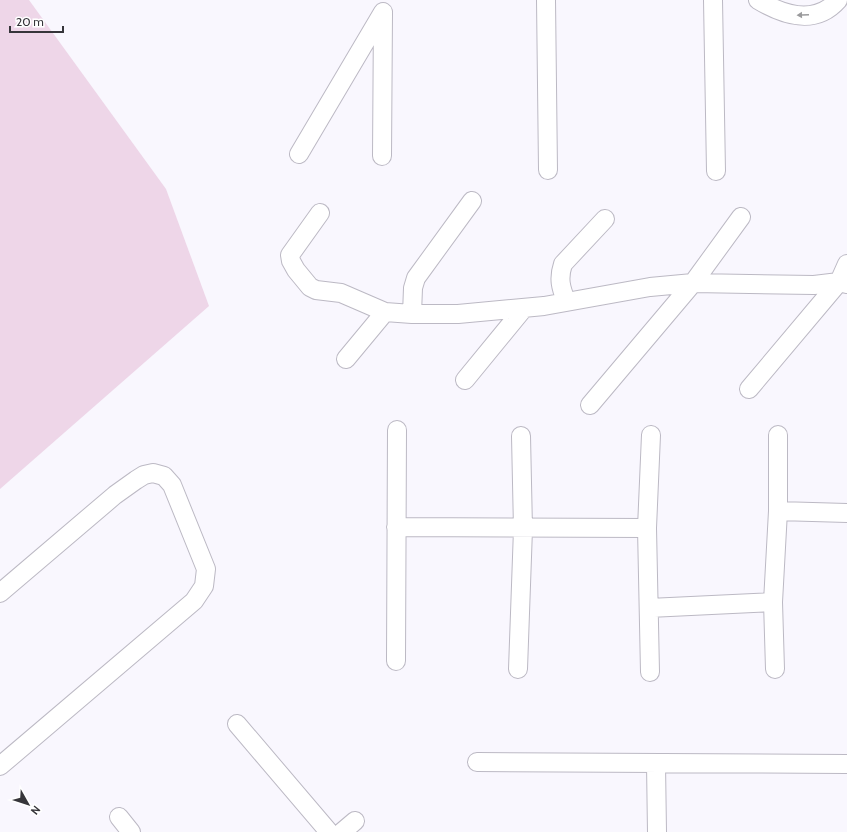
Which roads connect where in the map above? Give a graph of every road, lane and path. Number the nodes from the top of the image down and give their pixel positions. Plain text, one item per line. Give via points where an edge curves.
1 (546, 0) edge
2 (714, 0) edge
3 (758, 0) edge
4 (838, 0) edge
5 (383, 6) edge
6 (299, 154) dead end
7 (382, 156) dead end
8 (548, 170) dead end
9 (716, 170) dead end
10 (472, 201) dead end
11 (320, 213) dead end
12 (741, 217) dead end
13 (605, 219) dead end
14 (847, 264) edge
15 (693, 283) junction
16 (843, 283) edge
17 (566, 301) junction
18 (524, 308) junction
19 (385, 312) junction
20 (412, 314) junction
21 (346, 359) dead end
22 (465, 380) dead end
23 (749, 389) dead end
24 (590, 405) dead end
25 (397, 430) dead end
26 (651, 435) dead end
27 (778, 435) dead end
28 (521, 436) dead end
29 (778, 511) junction
30 (847, 513) edge
31 (396, 527) junction
32 (647, 528) junction
33 (524, 529) junction
34 (0, 593) edge
35 (773, 602) junction
36 (649, 608) junction
37 (396, 661) dead end
38 (518, 669) dead end
39 (775, 669) dead end
40 (650, 672) dead end
41 (237, 724) dead end
42 (477, 762) dead end
43 (656, 764) junction
44 (847, 764) edge
45 (0, 766) edge
46 (119, 817) dead end
47 (131, 832) edge
48 (329, 832) edge
49 (657, 832) edge

1 - 8 street
2 - 9 street
4 -> 3 street via 821,12 805,16 788,15
5 - 6 street
5 - 7 street
10 - 20 street via 416,278
11 - 19 street via 290,255 296,270 310,287 316,290 341,293
12 - 15 street
13 - 17 street via 563,264 560,284
14 - 16 street
15 - 16 street
15 - 17 street via 650,287
15 - 24 street
16 - 23 street
17 - 18 street
18 - 20 street via 458,314
18 - 22 street
19 - 20 street
19 - 21 street
25 - 31 street
26 - 32 street
27 - 29 street
28 - 33 street
29 - 30 street
29 - 35 street
31 - 33 street
31 - 37 street
32 - 33 street
32 - 36 street
33 - 38 street
34 - 45 street via 115,495 144,475 153,473 164,476 172,485 206,569 204,586 194,601
35 - 36 street
35 - 39 street
36 - 40 street
41 - 48 street
42 - 43 street
43 - 44 street
43 - 49 street
46 - 47 street

